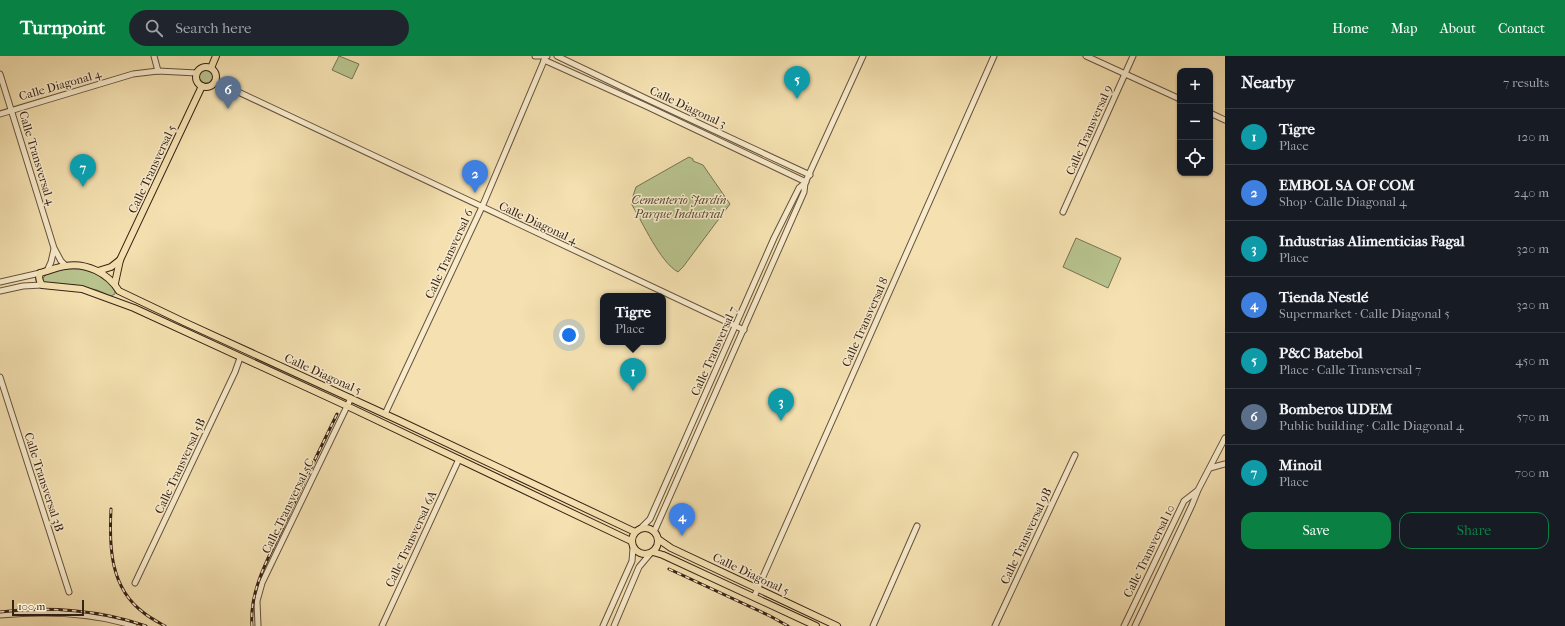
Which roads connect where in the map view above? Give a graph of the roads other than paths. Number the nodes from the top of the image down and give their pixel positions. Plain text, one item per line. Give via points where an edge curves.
1 (154, 56) edge
2 (216, 56) edge
3 (535, 56) edge
4 (557, 56) edge
5 (863, 56) edge
6 (994, 56) edge
7 (1086, 56) edge
8 (1133, 56) edge
9 (546, 57) edge
10 (211, 68) junction
11 (158, 71) junction
12 (197, 73) junction
13 (0, 74) edge
14 (1125, 74) junction
15 (215, 81) junction
16 (202, 86) junction
17 (1177, 98) edge
18 (11, 110) junction
19 (0, 114) edge
20 (1213, 114) edge
21 (1225, 120) edge
22 (810, 175) junction
23 (806, 183) junction
24 (482, 207) junction
25 (1063, 212) dead end
26 (54, 248) junction
27 (120, 260) junction
28 (66, 266) junction
29 (47, 271) junction
30 (98, 271) junction
31 (40, 273) junction
32 (22, 277) junction
33 (0, 282) edge
34 (114, 283) junction
35 (42, 285) junction
36 (23, 286) junction
37 (120, 290) junction
38 (0, 291) edge
39 (664, 293) edge
40 (666, 294) edge
41 (112, 299) junction
42 (184, 322) junction
43 (736, 327) junction
44 (179, 330) junction
45 (744, 330) junction
46 (240, 358) junction
47 (0, 377) edge
48 (305, 378) junction
49 (301, 385) junction
50 (351, 398) junction
51 (347, 406) junction
52 (385, 414) junction
53 (1224, 442) edge
54 (1076, 455) dead end
55 (459, 459) junction
56 (676, 462) junction
57 (1225, 464) edge
58 (683, 466) junction
59 (498, 467) junction
60 (1210, 468) junction
61 (493, 476) junction
62 (1198, 490) junction
63 (917, 526) dead end
64 (641, 528) junction
65 (635, 532) junction
66 (654, 532) junction
67 (658, 539) junction
68 (632, 545) junction
69 (651, 553) junction
70 (1150, 572) junction
71 (1159, 576) junction
72 (136, 583) dead end
73 (758, 589) junction
74 (68, 592) dead end
75 (754, 597) junction
76 (609, 614) junction
77 (0, 615) edge
78 (618, 618) junction
79 (134, 626) edge
80 (258, 626) edge
81 (382, 626) edge
82 (603, 626) edge
83 (614, 626) edge
84 (816, 626) edge
85 (837, 626) edge
86 (873, 626) edge
87 (995, 626) edge
88 (1124, 626) edge
89 (1135, 626) edge

1 - 11 street
2 - 10 main road
3 - 9 street
4 - 22 street, Calle Diagonal 3
5 - 22 street, Calle Transversal 7
6 - 73 street, Calle Transversal 8
7 - 14 street
8 - 14 street, Calle Transversal 9
9 - 23 street
9 - 24 street, Calle Transversal 6
10 - 12 main road via 201,68
10 - 15 main road via 216,75
11 - 12 street, Calle Diagonal 4
11 - 18 street, Calle Diagonal 4 via 133,74
12 - 16 main road via 197,82
13 - 18 street, Calle Transversal 4
14 - 17 street
14 - 25 street, Calle Transversal 9
15 - 16 main road via 208,87
15 - 24 street, Calle Diagonal 4
16 - 27 main road, Calle Transversal 5
18 - 19 street, Calle Diagonal 4
18 - 26 street, Calle Transversal 4
20 - 21 street
22 - 23 street, Calle Transversal 7
23 - 43 street, Calle Transversal 7 via 799,188 774,238
23 - 45 street, Calle Transversal 7
24 - 39 street, Calle Diagonal 4
24 - 52 street, Calle Transversal 6
26 - 28 street, Calle Transversal 4
26 - 29 street
27 - 30 main road via 111,267
27 - 34 main road, Calle Transversal 5
28 - 29 main road, Calle Diagonal 5
28 - 30 main road, Calle Diagonal 5
29 - 31 main road, Calle Diagonal 5
30 - 34 main road, Calle Diagonal 5
31 - 32 street, Calle Diagonal 5
31 - 35 main road via 39,282
32 - 33 street, Calle Diagonal 5
32 - 36 street via 25,280
34 - 37 main road, Calle Diagonal 5
35 - 36 street, Calle Diagonal 5
35 - 41 main road, Calle Diagonal 5 via 82,289
36 - 38 street, Calle Diagonal 5
37 - 41 main road
37 - 42 main road, Calle Diagonal 5
40 - 43 street, Calle Diagonal 4
41 - 44 main road, Calle Diagonal 5
42 - 44 street
42 - 48 main road, Calle Diagonal 5
43 - 45 street, Calle Diagonal 4
43 - 56 street, Calle Transversal 7
44 - 46 main road, Calle Diagonal 5
45 - 58 street, Calle Transversal 7
46 - 49 main road, Calle Diagonal 5
46 - 72 street, Calle Transversal 5B
47 - 74 street, Calle Transversal 3B
48 - 49 street
48 - 50 main road, Calle Diagonal 5
49 - 51 main road, Calle Diagonal 5
50 - 51 street, Calle Transversal 5C
50 - 52 main road, Calle Diagonal 5
51 - 55 main road, Calle Diagonal 5
51 - 80 street, Calle Transversal 5C via 262,583 256,601
52 - 59 main road, Calle Diagonal 5
53 - 60 street, Calle Transversal 10
54 - 87 street, Calle Transversal 9B
55 - 61 main road, Calle Diagonal 5
55 - 81 street, Calle Transversal 6A
56 - 58 street
56 - 64 street, Calle Transversal 7 via 650,519
57 - 60 street
58 - 66 street, Calle Transversal 7
59 - 61 main road
59 - 65 main road, Calle Diagonal 5
60 - 62 street, Calle Transversal 10
61 - 68 main road, Calle Diagonal 5
62 - 70 street, Calle Transversal 10 via 1184,501
62 - 71 street, Calle Transversal 10
63 - 86 street
64 - 65 main road
64 - 66 main road via 648,528
65 - 68 main road
66 - 67 main road
67 - 69 main road via 657,546
67 - 73 main road, Calle Diagonal 5 via 671,548
68 - 69 main road via 638,553
68 - 76 street via 632,561
69 - 75 main road, Calle Diagonal 5
69 - 78 street via 639,567
70 - 71 street
70 - 88 street, Calle Transversal 10
71 - 89 street, Calle Transversal 10
73 - 75 street, Calle Transversal 8
73 - 85 main road, Calle Diagonal 5
75 - 84 main road, Calle Diagonal 5
76 - 78 street
76 - 82 street
77 - 79 street via 74,615 107,619
78 - 83 street

